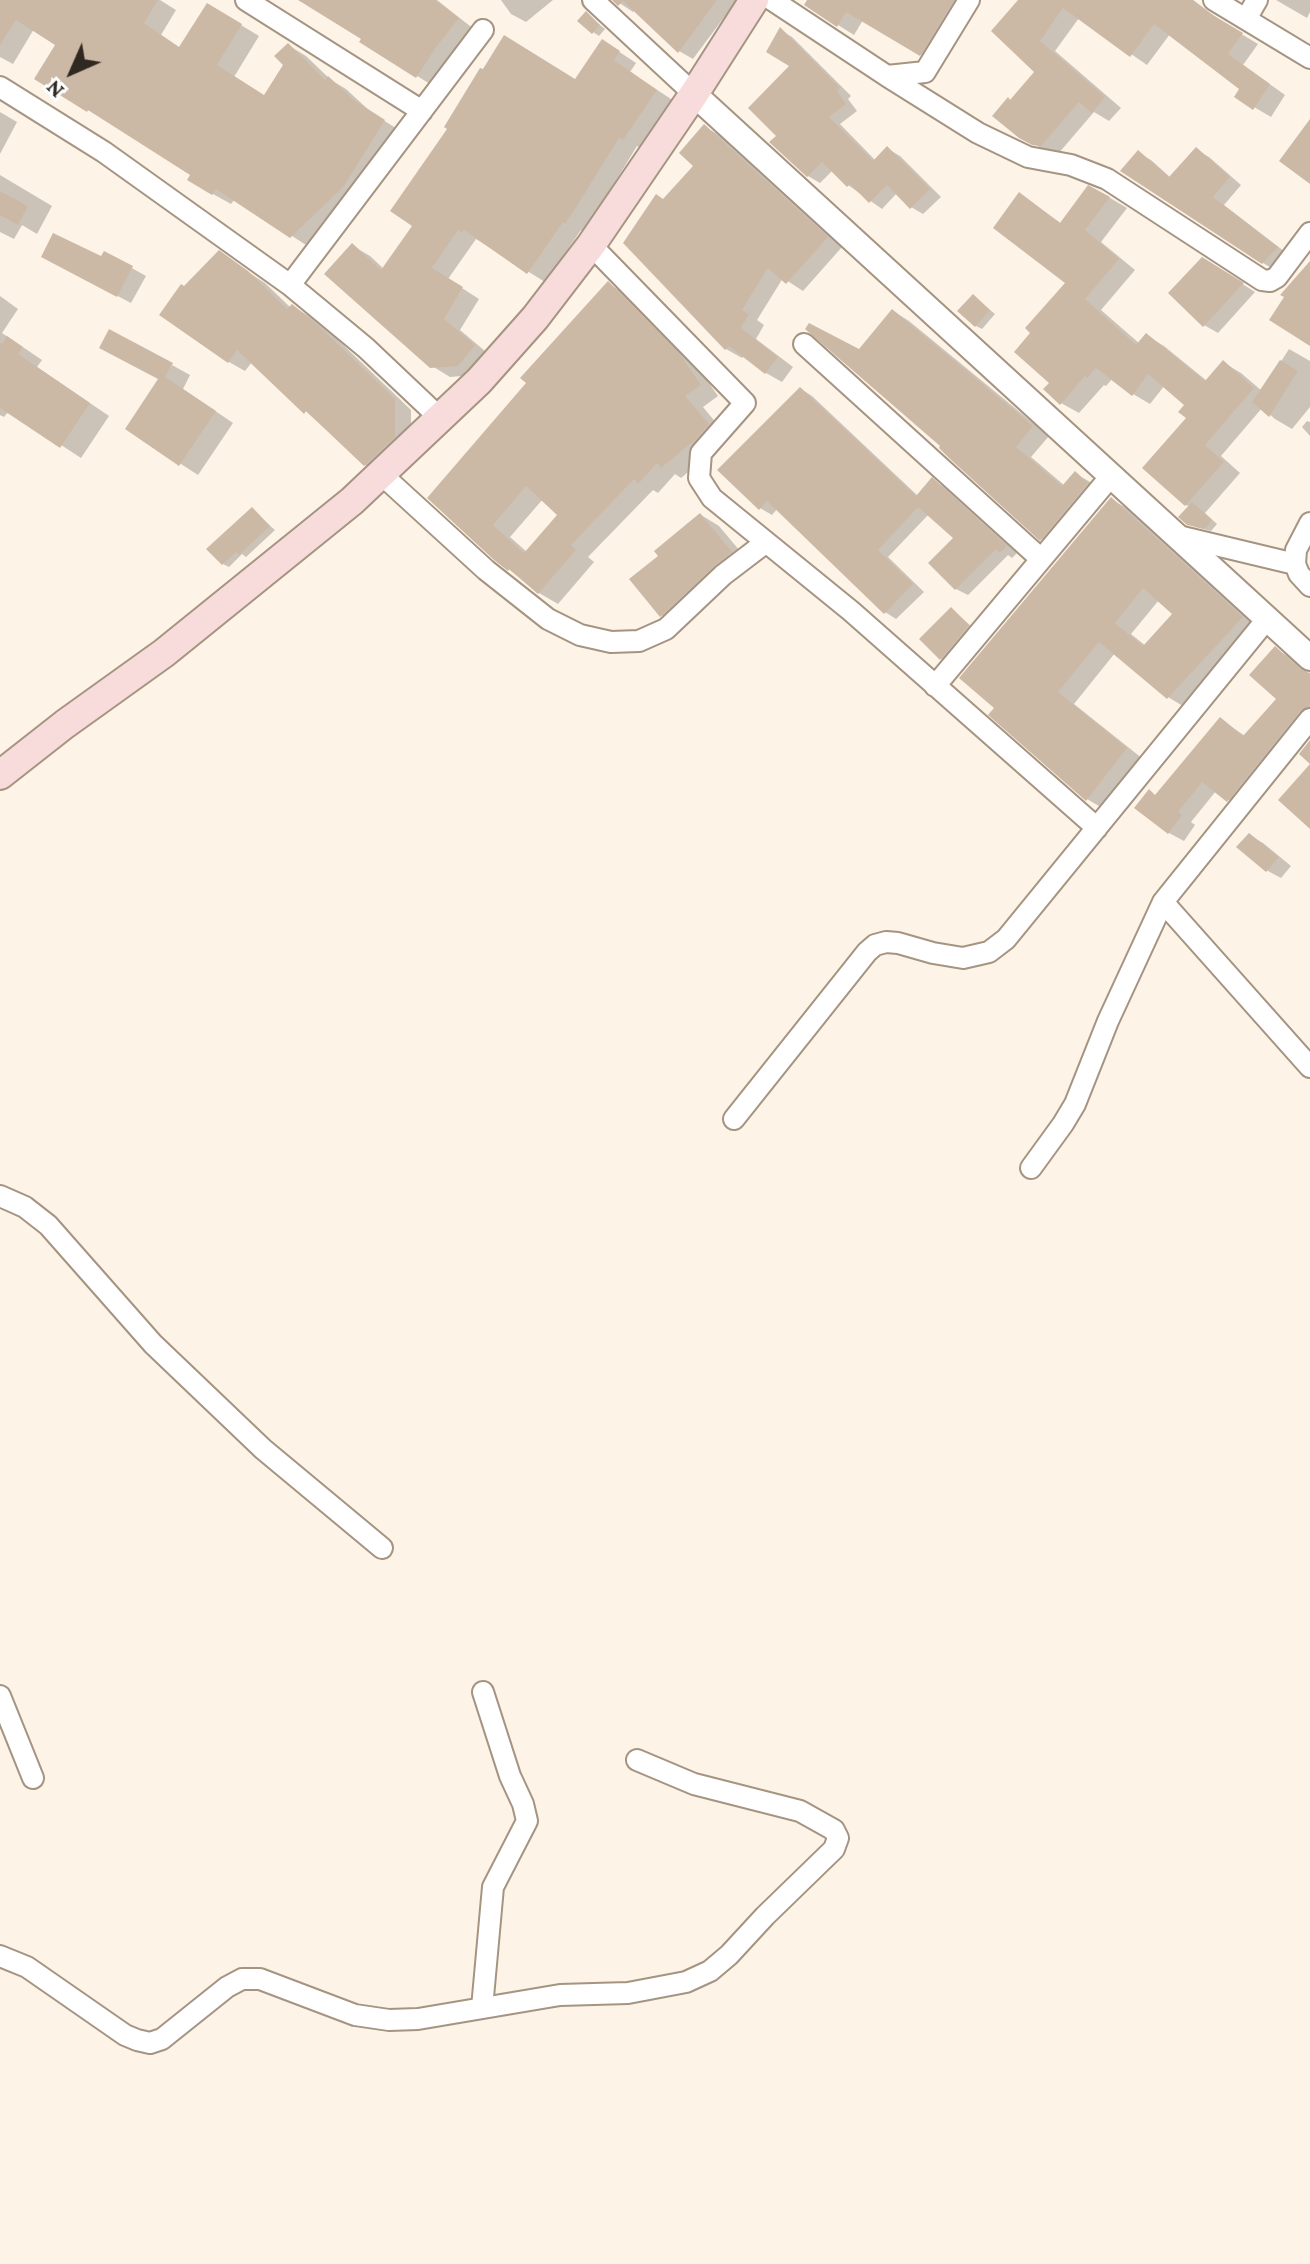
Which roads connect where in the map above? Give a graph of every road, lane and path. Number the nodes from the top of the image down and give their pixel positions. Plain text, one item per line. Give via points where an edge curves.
1 (246, 0) edge
2 (593, 0) edge
3 (754, 0) edge
4 (772, 0) edge
5 (969, 0) edge
6 (1214, 0) edge
7 (1257, 0) edge
8 (1246, 19) junction
9 (483, 30) dead end
10 (1310, 58) edge
11 (887, 76) junction
12 (0, 87) edge
13 (694, 94) junction
14 (422, 111) junction
15 (1310, 233) edge
16 (591, 245) junction
17 (290, 285) junction
18 (804, 344) dead end
19 (441, 419) junction
20 (381, 474) junction
21 (1111, 476) junction
22 (1310, 523) edge
23 (1174, 535) junction
24 (765, 543) junction
25 (1041, 559) junction
26 (1295, 564) junction
27 (1310, 586) edge
28 (1267, 619) junction
29 (1310, 658) edge
30 (935, 686) junction
31 (1310, 719) edge
32 (0, 775) edge
33 (1097, 828) junction
34 (1163, 902) junction
35 (1310, 1067) edge
36 (734, 1119) dead end
37 (1031, 1168) dead end
38 (0, 1196) edge
39 (382, 1548) dead end
40 (483, 1692) dead end
41 (0, 1696) edge
42 (637, 1760) dead end
43 (33, 1778) dead end
44 (0, 1956) edge
45 (482, 2008) junction

1 - 14 street
2 - 13 street
3 - 13 main road
4 - 11 street
5 - 11 street via 925,72
6 - 8 street
7 - 8 street
8 - 10 street
9 - 14 street
11 - 15 street via 978,133 1028,157 1107,179 1262,280 1277,277
12 - 17 street via 104,152
13 - 16 main road
13 - 21 street
14 - 17 street
16 - 19 main road via 535,318
16 - 24 street via 745,403 701,453 699,478 712,498
17 - 19 street
18 - 25 street
19 - 20 main road
20 - 24 street via 548,619 580,635 611,642 639,641 666,629
20 - 32 main road via 164,653
21 - 23 street
21 - 25 street
22 - 26 street
23 - 26 street
23 - 28 street
24 - 30 street
25 - 30 street
26 - 27 street
28 - 29 street
28 - 33 street
30 - 33 street
31 - 34 street
33 - 36 street via 1006,939 989,952 963,958 898,943 875,945
34 - 35 street
34 - 37 street via 1075,1104
38 - 39 street via 48,1225 153,1344 263,1449
40 - 45 street via 527,1821 493,1887
41 - 43 street
42 - 45 street via 694,1784 800,1811 834,1830 837,1845 710,1971 686,1982 628,1993 560,1995
44 - 45 street via 27,1967 125,2035 150,2043 242,1979 260,1979 355,2015 389,2020

